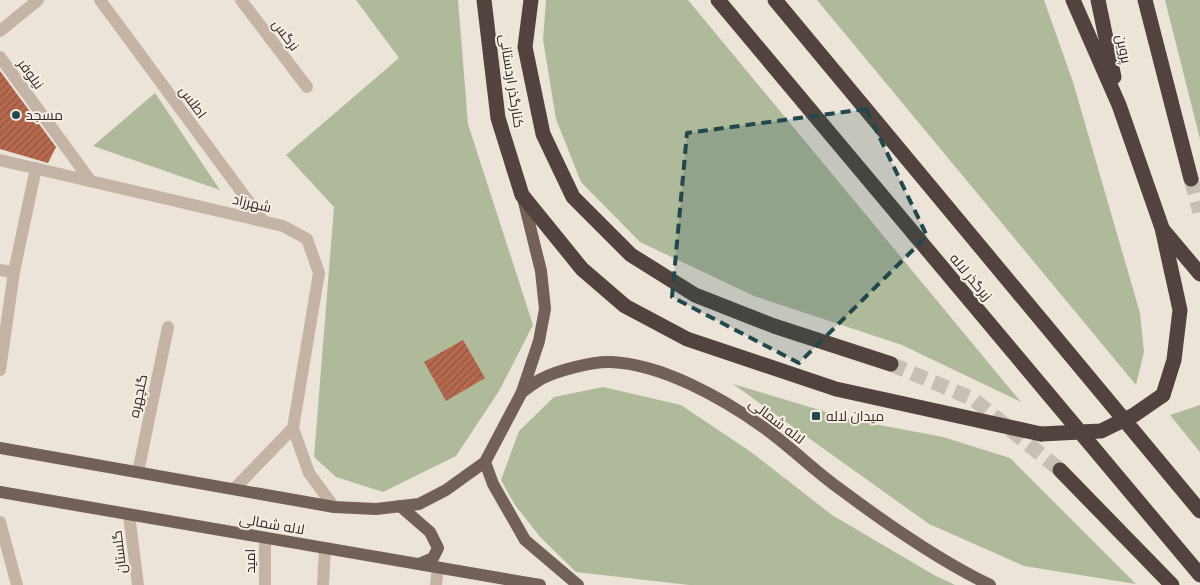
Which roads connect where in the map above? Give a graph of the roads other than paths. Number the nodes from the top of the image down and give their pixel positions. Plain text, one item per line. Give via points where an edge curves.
1 (38, 0) edge
2 (100, 0) edge
3 (241, 0) edge
4 (484, 0) edge
5 (496, 0) edge
6 (531, 0) edge
7 (718, 0) edge
8 (775, 0) edge
9 (1073, 0) edge
10 (1098, 0) edge
11 (1145, 0) edge
12 (0, 31) edge
13 (490, 45) junction
14 (0, 57) edge
15 (307, 87) dead end
16 (1119, 105) junction
17 (0, 160) edge
18 (36, 168) junction
19 (1191, 179) tunnel mouth
20 (90, 180) junction
21 (522, 195) junction
22 (263, 221) junction
23 (1162, 228) junction
24 (0, 270) edge
25 (14, 272) junction
26 (1200, 274) edge
27 (168, 327) dead end
28 (891, 364) tunnel mouth
29 (0, 370) edge
30 (522, 392) junction
31 (293, 428) junction
32 (0, 448) edge
33 (485, 462) junction
34 (1060, 470) tunnel mouth
35 (138, 472) junction
36 (235, 488) junction
37 (0, 492) edge
38 (400, 506) junction
39 (334, 507) junction
40 (1200, 511) edge
41 (129, 515) junction
42 (0, 522) edge
43 (265, 538) junction
44 (325, 548) junction
45 (419, 564) junction
46 (438, 567) junction
47 (1200, 575) edge
48 (17, 585) edge
49 (138, 585) edge
50 (265, 585) edge
51 (323, 585) edge
52 (436, 585) edge
53 (540, 585) edge
54 (578, 585) edge
55 (990, 585) edge
56 (1172, 585) edge

1 - 12 street
2 - 22 street, اطلس
3 - 15 street, نرگس
4 - 13 highway, کنارگذر اردستانی
5 - 13 highway
6 - 28 highway via 525,47 543,134 573,198 631,255 695,295 774,326
7 - 47 highway, زیرگذر لاله
8 - 40 highway, زیرگذر لاله
9 - 16 highway
10 - 16 highway, پروین
11 - 19 highway
13 - 21 highway, کنارگذر اردستانی via 498,118
14 - 20 street, نیلوفر
16 - 23 highway
17 - 18 street, شهرزاد
18 - 20 street, شهرزاد
18 - 25 street
20 - 22 street, شهرزاد
21 - 23 highway, bridge via 582,269 625,306 687,339 836,389 1041,434 1101,431 1134,415 1163,395 1174,360 1180,310
21 - 30 main road via 541,272 545,309 539,341
22 - 31 street, شهرزاد via 283,226 307,239 319,273
23 - 26 highway
24 - 25 street
25 - 29 street
27 - 35 street, گلچهره
30 - 33 main road
30 - 55 main road, لاله شمالی via 541,379 566,370 610,362 644,368 682,382 721,400 764,428 839,489 974,578
31 - 36 street
31 - 39 street via 309,473
32 - 35 main road, لاله شمالی
33 - 38 main road, لاله شمالی via 446,490 419,504
33 - 54 main road via 492,484 525,540
34 - 56 highway
35 - 36 main road, لاله شمالی
36 - 39 main road, لاله شمالی
37 - 41 main road, لاله شمالی
38 - 39 main road, لاله شمالی via 376,509
38 - 45 main road via 430,532 438,548 433,558
41 - 43 main road, لاله شمالی
41 - 49 street, گلستان
42 - 48 street
43 - 44 main road, لاله شمالی
43 - 50 street, امید
44 - 45 main road, لاله شمالی
44 - 51 street
45 - 46 main road, لاله شمالی
46 - 52 street
46 - 53 main road, لاله شمالی

